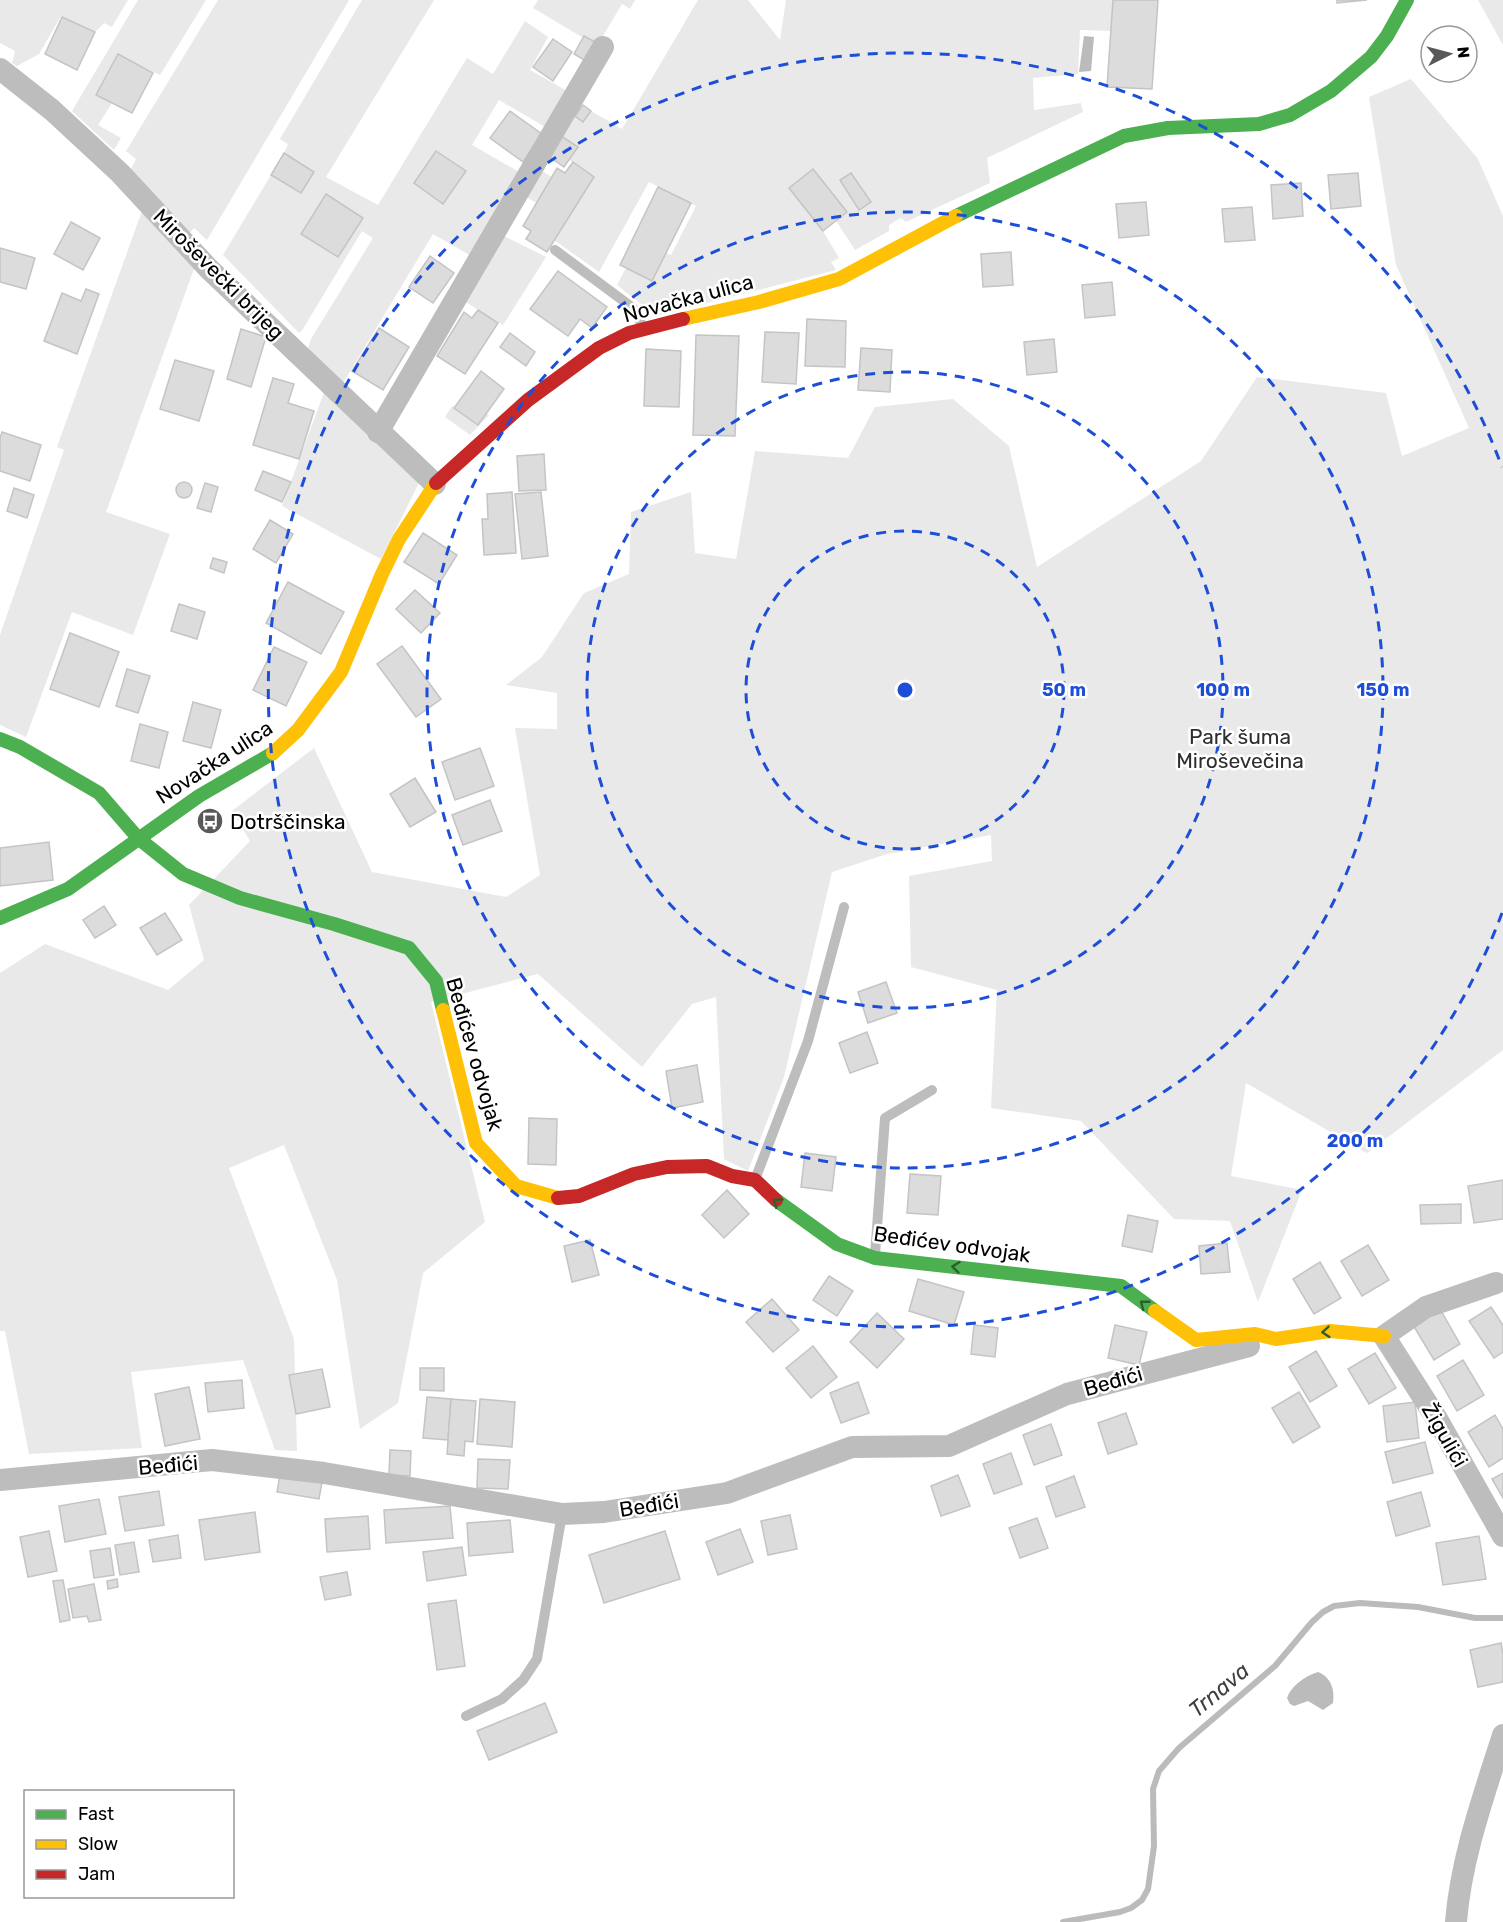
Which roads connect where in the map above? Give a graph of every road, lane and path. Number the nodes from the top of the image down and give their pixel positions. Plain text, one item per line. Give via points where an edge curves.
1 (1407, 0) edge
2 (603, 47) dead end
3 (0, 69) edge
4 (555, 250) dead end
5 (643, 328) junction
6 (378, 432) junction
7 (435, 484) junction
8 (0, 739) edge
9 (138, 838) junction
10 (844, 907) dead end
11 (0, 918) edge
12 (932, 1089) dead end
13 (755, 1180) junction
14 (875, 1258) junction
15 (1496, 1283) dead end
16 (1384, 1336) junction
17 (1276, 1339) junction
18 (0, 1480) edge
19 (562, 1514) junction
20 (1503, 1536) edge
21 (466, 1716) dead end
22 (1503, 1735) edge
23 (1456, 1922) edge

1 - 5 street, Novačka ulica via 1377,50 1338,86 1298,111 1267,123 1165,128 1124,136 944,221 839,279
2 - 6 street
3 - 6 street, Miroševečki brijeg via 52,110 120,173 209,269
4 - 5 lane via 633,308
5 - 7 street, Novačka ulica via 599,348 537,394
6 - 7 street, Miroševečki brijeg
7 - 9 street, Novačka ulica via 399,539 341,672 298,730 275,752 199,796
8 - 9 street, Beđićev odvojak via 99,793
9 - 11 street, Novačka ulica via 68,889
9 - 13 street, Beđićev odvojak via 183,874 240,898 409,948 436,981 476,1143 516,1186 557,1198 579,1196 634,1174 667,1167 707,1166
10 - 13 lane via 808,1041
12 - 14 lane via 885,1118
14 -> 13 street, Beđićev odvojak via 837,1244 771,1197
17 -> 14 street, Beđićev odvojak via 1255,1334 1196,1340 1121,1286
15 - 16 street via 1426,1307
16 -> 17 street, Beđićev odvojak via 1330,1331
16 - 20 street, Žigulići via 1437,1419
17 - 19 street, Beđići via 1067,1394 949,1446 852,1447 727,1493 604,1512
18 - 19 street, Beđići via 212,1460 324,1473
19 - 21 lane via 537,1659 523,1680 502,1699
22 - 23 street via 1480,1805 1458,1893

